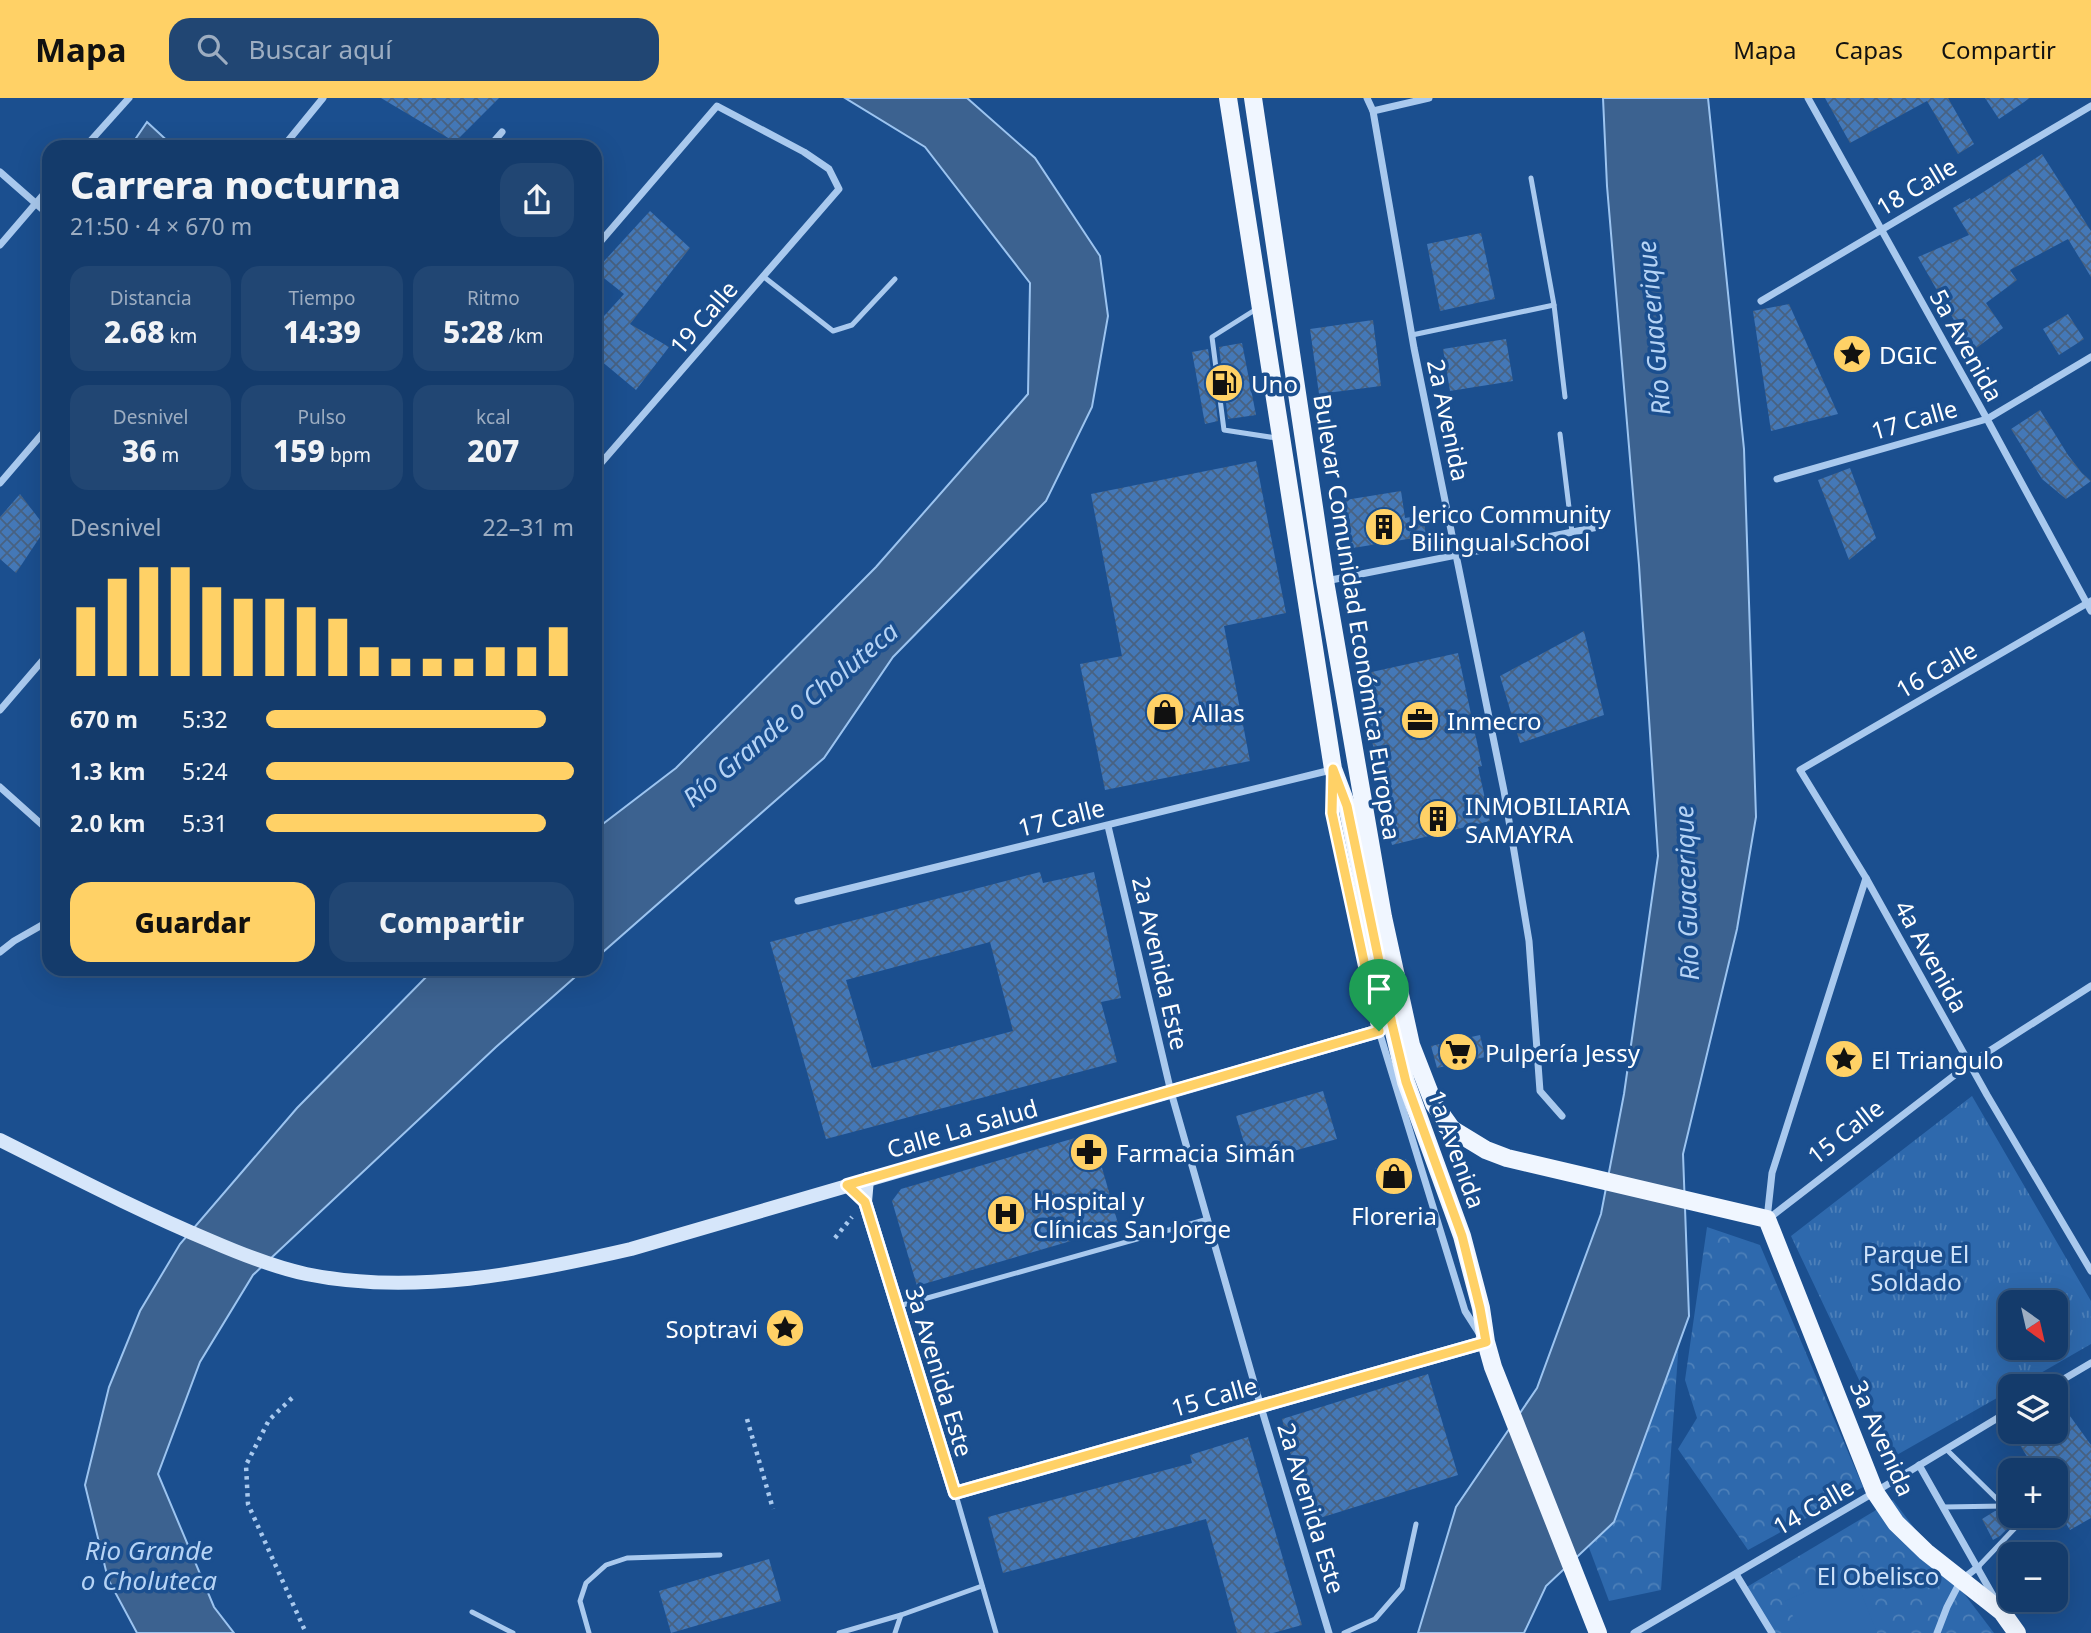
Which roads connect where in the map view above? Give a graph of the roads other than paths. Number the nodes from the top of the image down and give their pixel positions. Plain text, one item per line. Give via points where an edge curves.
1 (129, 98) edge
2 (323, 98) edge
3 (1228, 98) edge
4 (1253, 98) edge
5 (1367, 98) edge
6 (1429, 98) edge
7 (1808, 98) edge
8 (2091, 106) edge
9 (1373, 111) junction
10 (502, 132) dead end
11 (91, 140) edge
12 (289, 140) edge
13 (495, 140) edge
14 (0, 172) edge
15 (1531, 178) dead end
16 (42, 196) edge
17 (35, 203) junction
18 (42, 209) edge
19 (1881, 229) junction
20 (602, 240) edge
21 (0, 245) edge
22 (764, 277) junction
23 (895, 279) dead end
24 (1761, 301) dead end
25 (1554, 305) junction
26 (1260, 307) junction
27 (1412, 335) junction
28 (2091, 357) edge
29 (1565, 397) dead end
30 (1987, 419) junction
31 (42, 434) edge
32 (1560, 434) dead end
33 (1281, 439) junction
34 (602, 462) edge
35 (1777, 479) dead end
36 (0, 483) edge
37 (1598, 527) dead end
38 (1572, 532) junction
39 (1456, 555) junction
40 (1325, 581) junction
41 (2089, 602) edge
42 (2091, 611) edge
43 (42, 661) edge
44 (0, 710) edge
45 (1333, 769) junction
46 (1800, 770) joint
47 (0, 787) edge
48 (42, 825) edge
49 (1108, 826) junction
50 (1866, 878) junction
51 (797, 901) dead end
52 (42, 925) edge
53 (0, 952) edge
54 (2091, 986) edge
55 (1379, 1031) junction
56 (1969, 1064) junction
57 (1171, 1092) junction
58 (1562, 1116) dead end
59 (1454, 1132) junction
60 (0, 1140) edge
61 (867, 1179) junction
62 (847, 1185) junction
63 (865, 1202) junction
64 (1208, 1219) junction
65 (1768, 1219) junction
66 (2091, 1271) edge
67 (896, 1307) junction
68 (1486, 1342) junction
69 (2091, 1363) edge
70 (2068, 1377) edge
71 (1261, 1407) junction
72 (1998, 1418) edge
73 (1946, 1449) junction
74 (1919, 1465) junction
75 (1875, 1492) junction
76 (955, 1493) junction
77 (1944, 1507) junction
78 (1416, 1524) dead end
79 (2015, 1528) dead end
80 (720, 1555) dead end
81 (1978, 1567) junction
82 (1736, 1574) junction
83 (1961, 1580) junction
84 (982, 1586) junction
85 (1998, 1604) edge
86 (1998, 1609) edge
87 (472, 1612) dead end
88 (2002, 1612) edge
89 (901, 1615) junction
90 (1597, 1630) edge
91 (513, 1633) edge
92 (589, 1633) edge
93 (839, 1633) edge
94 (895, 1633) edge
95 (996, 1633) edge
96 (1329, 1633) edge
97 (1344, 1633) edge
98 (1634, 1633) edge
99 (1772, 1633) edge
100 (1937, 1633) edge
101 (2017, 1633) edge

1 - 11 street
2 - 12 street
3 - 26 main road, Bulevar Comunidad Económica Europea
4 - 40 main road, Bulevar Comunidad Económica Europea
5 - 9 street, 2a Avenida
6 - 9 street
7 - 19 street, 5a Avenida
8 - 19 street, 18 Calle
9 - 27 street, 2a Avenida
10 - 13 street
14 - 17 street
15 - 25 lane
16 - 17 street
17 - 18 street
17 - 21 street
19 - 24 street, 18 Calle
19 - 30 street, 5a Avenida
20 - 22 street, 19 Calle via 717,106 829,169 839,189
22 - 23 lane via 832,331 852,325
22 - 34 street, 19 Calle
25 - 27 lane
25 - 29 lane
26 - 33 main road, Bulevar Comunidad Económica Europea
26 - 33 lane via 1212,337 1224,430
27 - 39 street, 2a Avenida
28 - 30 street, 17 Calle
30 - 35 street, 17 Calle
30 - 41 street, 5a Avenida
31 - 36 street
32 - 38 lane
33 - 45 main road, Bulevar Comunidad Económica Europea
37 - 38 street
38 - 39 street
39 - 40 street
39 - 58 street, 2a Avenida via 1529,941 1540,1091
40 - 59 main road, Bulevar Comunidad Económica Europea via 1399,999 1434,1104
41 - 42 street, 5a Avenida
41 - 46 street, 16 Calle
43 - 44 street
45 - 49 street, 17 Calle
45 - 55 street, Bulevar Comunidad Económica Europea via 1332,813
45 - 68 main road, 1a Avenida via 1347,806 1406,1082 1452,1204
46 - 50 street, 4a Avenida
47 - 48 street
49 - 51 street, 17 Calle
49 - 57 street, 2a Avenida Este
50 - 56 street, 4a Avenida
50 - 65 street, 3a Avenida via 1772,1173
52 - 53 street
54 - 56 street, 15 Calle
55 - 57 main road, Calle La Salud
55 - 59 main road via 1392,1035 1399,1044 1426,1111
55 - 68 street, 1a Avenida via 1465,1311
56 - 65 street, 15 Calle
56 - 66 street, 4a Avenida
57 - 61 main road, Calle La Salud
57 - 64 street, 2a Avenida Este
59 - 65 main road via 1507,1158
60 - 62 main road, Calle La Salud via 172,1225 253,1258 304,1274 351,1281 478,1278 556,1266 631,1249
61 - 62 main road, Calle La Salud
61 - 63 main road, 3a Avenida Este
62 - 63 main road
63 - 67 main road, 3a Avenida Este
64 - 67 lane
64 - 71 street, 2a Avenida Este
65 - 75 main road, 3a Avenida
67 - 76 main road, 3a Avenida Este
68 - 71 main road, 15 Calle
68 - 90 main road, 1a Avenida
69 - 70 street
71 - 76 main road, 15 Calle
71 - 96 street, 2a Avenida Este
72 - 73 street, 14 Calle
73 - 74 street, 14 Calle
73 - 77 lane via 2004,1506
74 - 75 street, 14 Calle
74 - 77 street
75 - 82 street, 14 Calle
75 - 83 main road, 3a Avenida via 1896,1524
76 - 84 lane, 3a Avenida Este
77 - 81 street
78 - 97 lane via 1402,1588 1376,1619
79 - 81 lane
80 - 92 lane via 627,1558 606,1565 586,1583 580,1601
81 - 83 street
81 - 85 street
82 - 98 street, 14 Calle
82 - 99 street
83 - 86 main road, 3a Avenida
83 - 100 street
84 - 89 lane
84 - 95 lane, 3a Avenida Este
87 - 91 lane
88 - 101 main road, 3a Avenida
89 - 93 lane
89 - 94 lane

